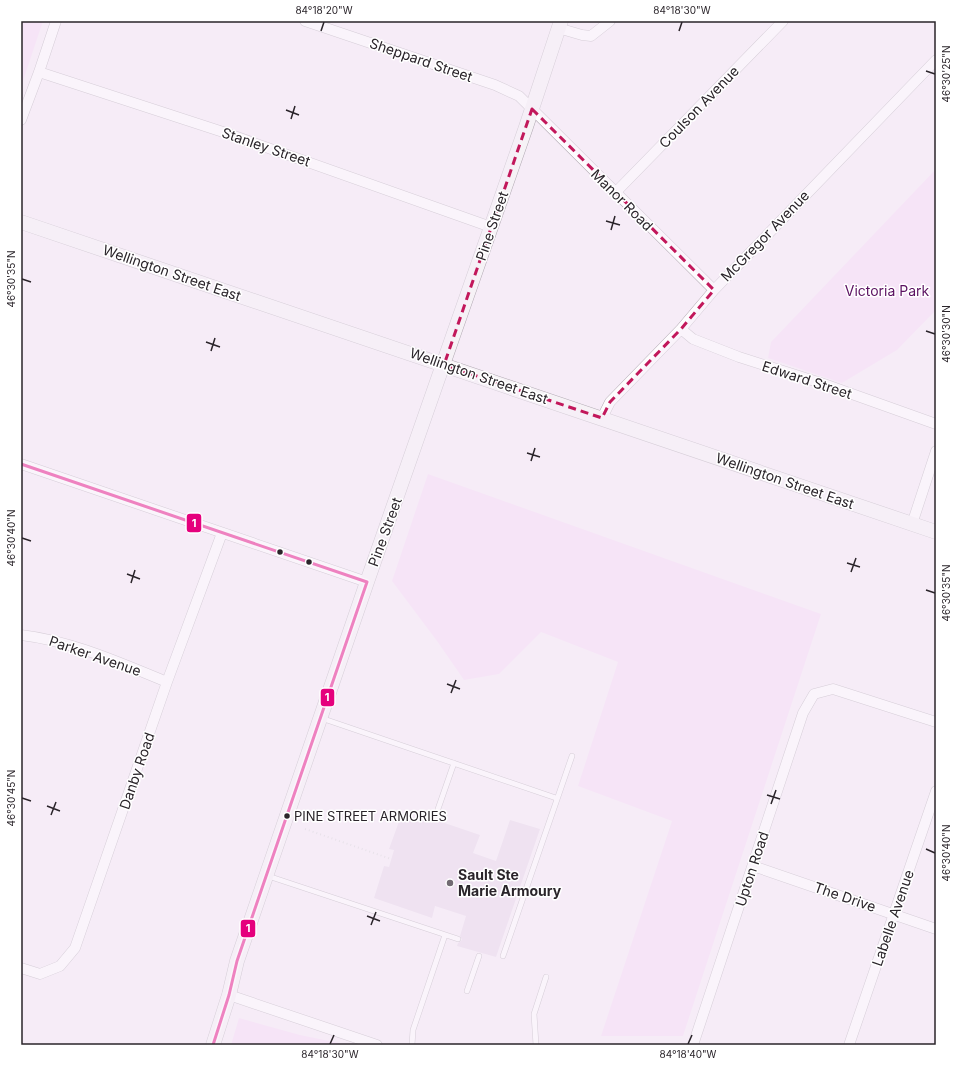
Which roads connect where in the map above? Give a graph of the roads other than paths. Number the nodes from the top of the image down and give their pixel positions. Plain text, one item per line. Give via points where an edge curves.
1 (56, 21) edge
2 (610, 21) edge
3 (783, 21) edge
4 (309, 22) edge
5 (560, 25) edge
6 (936, 60) edge
7 (39, 72) junction
8 (532, 109) junction
9 (21, 120) edge
10 (615, 193) junction
11 (21, 222) edge
12 (491, 227) junction
13 (714, 290) junction
14 (681, 330) junction
15 (444, 364) junction
16 (602, 418) junction
17 (936, 424) edge
18 (936, 451) edge
19 (21, 464) edge
20 (912, 524) junction
21 (936, 532) edge
22 (222, 533) junction
23 (367, 582) junction
24 (21, 635) edge
25 (167, 682) junction
26 (321, 718) junction
27 (936, 722) edge
28 (572, 756) dead end
29 (454, 763) junction
30 (936, 791) edge
31 (556, 798) junction
32 (438, 809) dead end
33 (753, 866) junction
34 (267, 875) junction
35 (894, 915) junction
36 (936, 929) edge
37 (445, 934) junction
38 (458, 939) dead end
39 (479, 956) dead end
40 (503, 956) dead end
41 (21, 968) edge
42 (546, 977) dead end
43 (467, 991) dead end
44 (229, 995) junction
45 (213, 1045) edge
46 (377, 1045) edge
47 (412, 1045) edge
48 (536, 1045) edge
49 (693, 1045) edge
50 (849, 1045) edge

1 - 7 street
2 - 5 street via 591,36 582,35
3 - 10 street, Coulson Avenue
4 - 8 street, Sheppard Street via 495,85 519,96
5 - 8 street, Pine Street
6 - 13 street, McGregor Avenue
7 - 9 street
7 - 12 street, Stanley Street via 223,132
8 - 10 street, Manor Road
8 - 12 street, Pine Street
10 - 13 street, Manor Road
11 - 15 street, Wellington Street East
12 - 15 street, Pine Street
13 - 14 street, McGregor Avenue
14 - 16 street, McGregor Avenue via 610,402
14 - 17 street, Edward Street via 693,339 738,357
15 - 16 street, Wellington Street East
15 - 23 street, Pine Street
16 - 20 street, Wellington Street East
18 - 20 street
19 - 22 street
20 - 21 street, Wellington Street East
22 - 23 street
22 - 25 street, Danby Road
23 - 26 street, Pine Street
24 - 25 street, Parker Avenue via 40,637 98,654
25 - 41 street, Danby Road via 76,948 60,966 40,974
26 - 29 lane
26 - 34 street, Pine Street
27 - 33 street, Upton Road via 833,689 814,694 803,713
28 - 31 lane
29 - 31 lane
29 - 32 lane
30 - 35 street, Labelle Avenue
31 - 40 lane
33 - 35 street, The Drive
33 - 49 street, Upton Road
34 - 37 lane
34 - 44 street, Pine Street via 237,961
35 - 36 street, The Drive
35 - 50 street, Labelle Avenue
37 - 38 lane
37 - 47 lane via 413,1030
39 - 43 lane
42 - 48 lane via 534,1014
44 - 45 street, Pine Street
44 - 46 street

